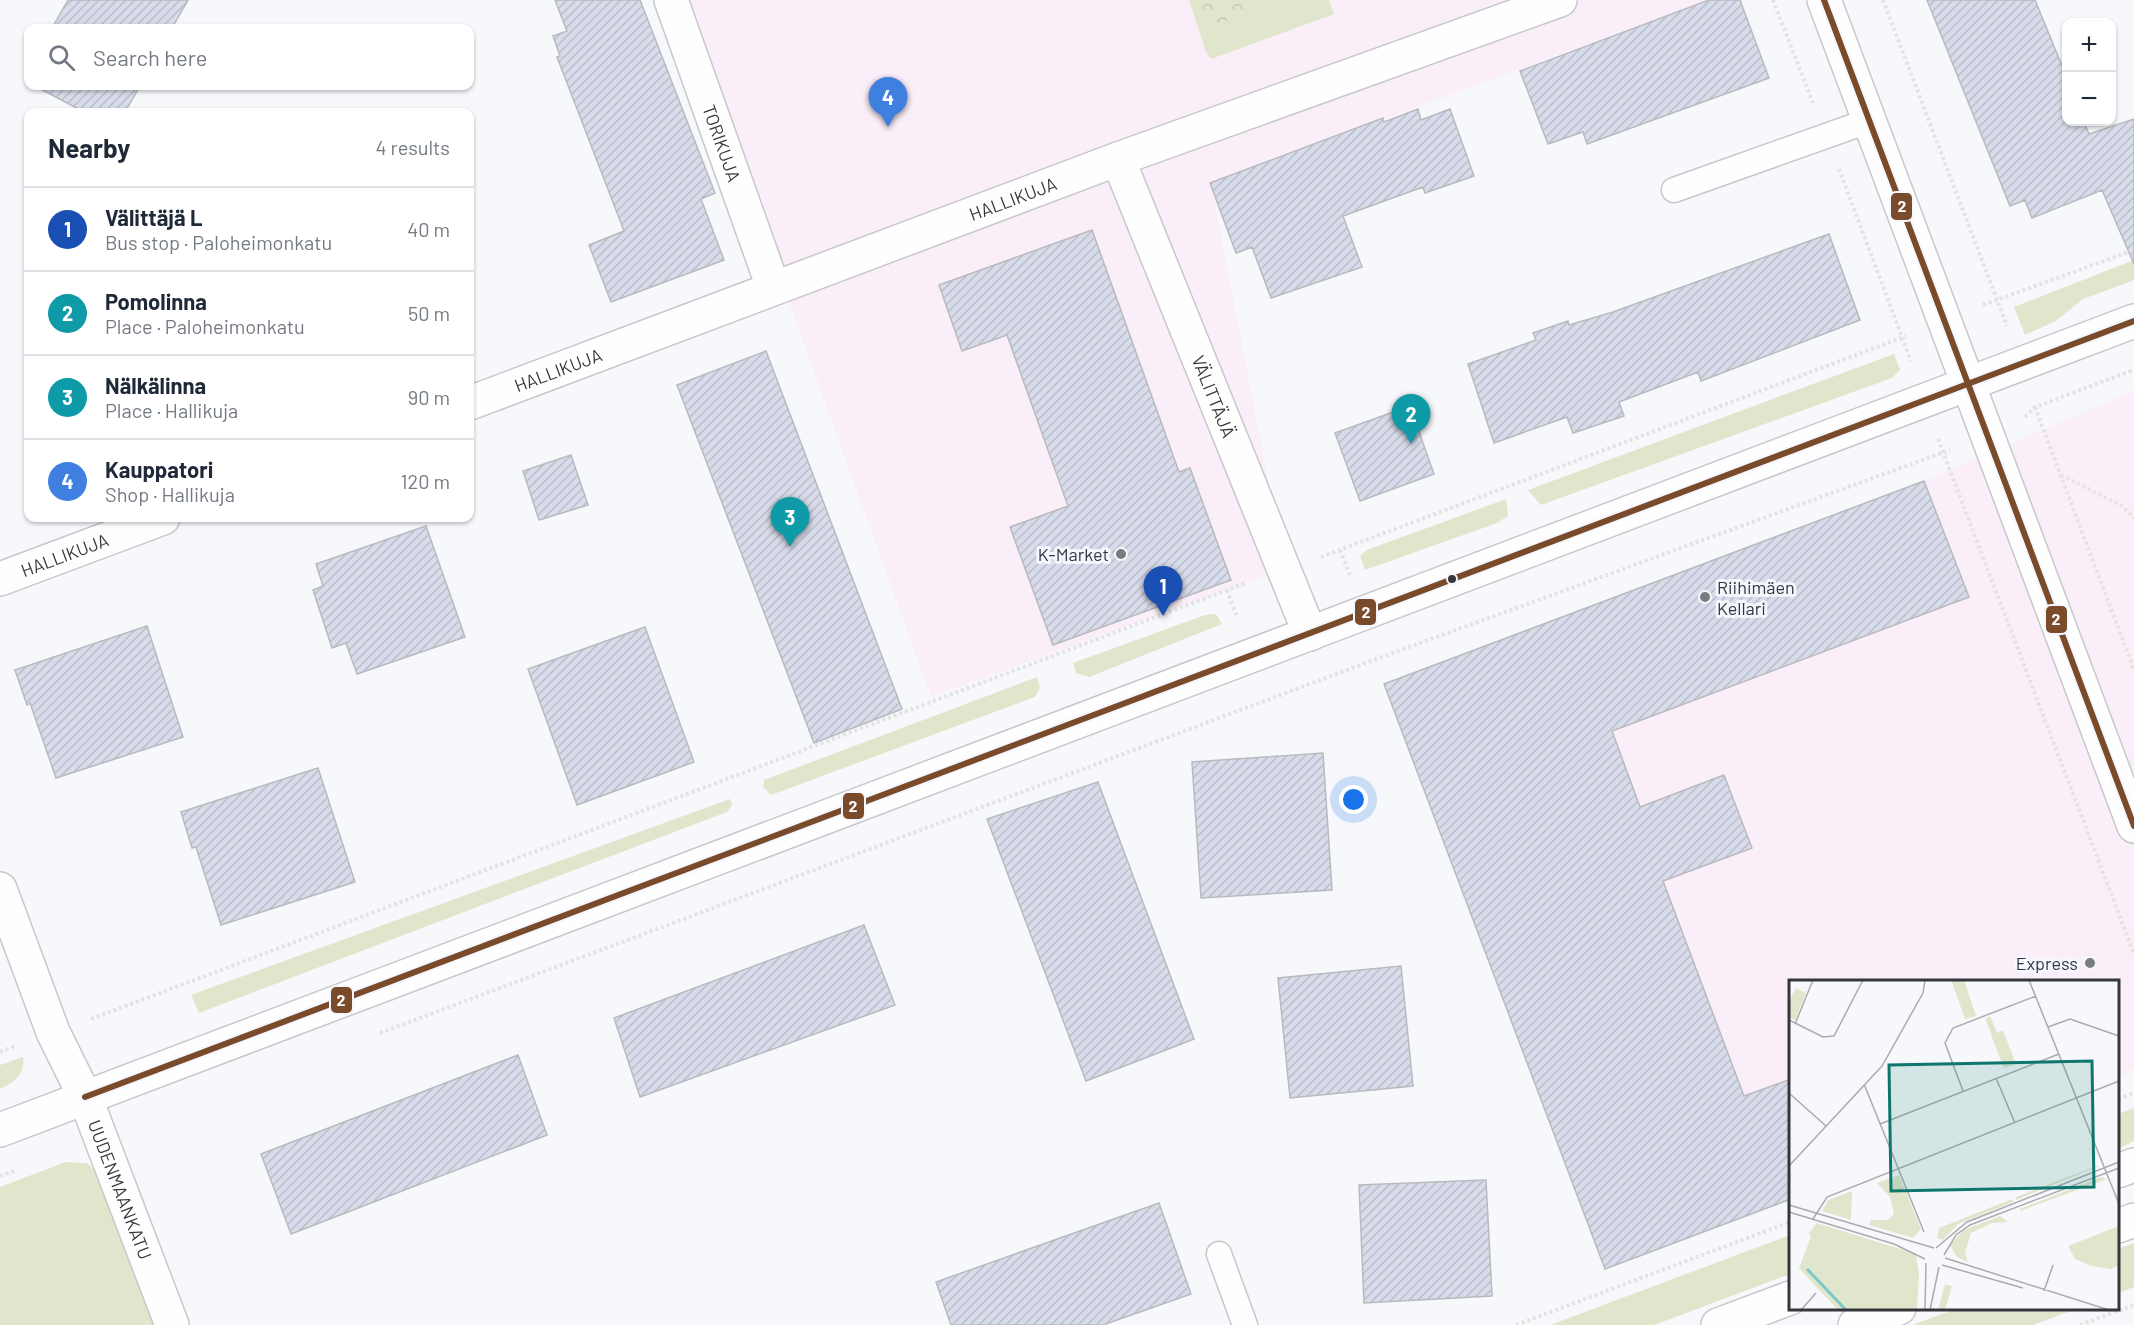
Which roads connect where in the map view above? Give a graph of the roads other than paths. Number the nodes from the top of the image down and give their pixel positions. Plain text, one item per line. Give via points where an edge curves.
1 (671, 0) edge
2 (1560, 0) edge
3 (1824, 0) edge
4 (1871, 120) junction
5 (1118, 159) junction
6 (1674, 190) dead end
7 (773, 287) junction
8 (2134, 321) edge
9 (1969, 383) junction
10 (474, 401) edge
11 (152, 522) edge
12 (0, 579) edge
13 (1310, 634) junction
14 (2134, 826) edge
15 (0, 889) edge
16 (85, 1097) junction
17 (0, 1130) edge
18 (2134, 1165) edge
19 (2119, 1172) edge
20 (2134, 1220) edge
21 (2119, 1226) edge
22 (1218, 1254) dead end
23 (1789, 1299) edge
24 (1894, 1310) edge
25 (172, 1325) edge
26 (1245, 1325) edge
27 (1718, 1325) edge
28 (1855, 1325) edge

1 - 7 street, TORIKUJA
2 - 5 street, HALLIKUJA
3 - 4 street
4 - 6 lane
4 - 9 street
5 - 7 street, HALLIKUJA
5 - 13 street, VÄLITTÄJÄ
7 - 10 street, HALLIKUJA
8 - 9 street
9 - 13 street
9 - 14 street
11 - 12 street, HALLIKUJA
13 - 16 street
15 - 16 street, UUDENMAANKATU via 53,1032
16 - 17 street
16 - 25 street, UUDENMAANKATU
18 - 19 street
20 - 21 street
22 - 26 lane
23 - 27 street
24 - 28 street

